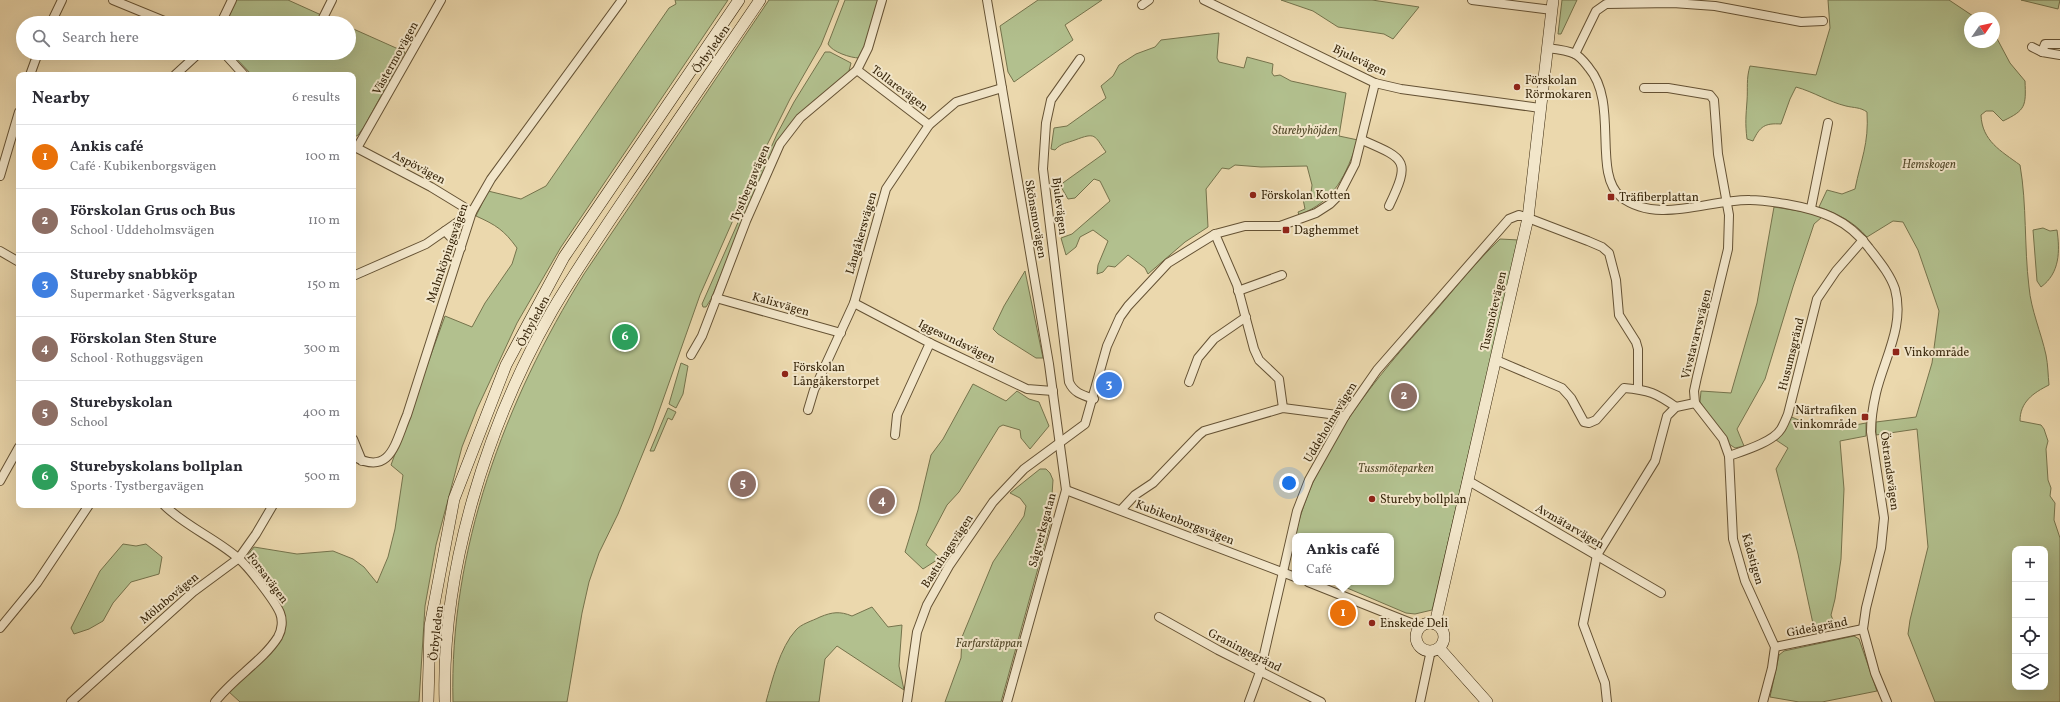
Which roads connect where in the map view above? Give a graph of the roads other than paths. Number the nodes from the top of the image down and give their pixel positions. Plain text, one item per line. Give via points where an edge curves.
1 (62, 0) edge
2 (113, 0) edge
3 (232, 0) edge
4 (332, 0) edge
5 (441, 0) edge
6 (622, 0) edge
7 (739, 0) edge
8 (760, 0) edge
9 (882, 0) edge
10 (986, 0) edge
11 (1149, 0) edge
12 (1204, 0) edge
13 (1472, 0) edge
14 (1142, 5) dead end
15 (1553, 5) edge
16 (54, 16) edge
17 (152, 16) edge
18 (224, 16) edge
19 (324, 16) edge
20 (1822, 21) dead end
21 (2060, 44) edge
22 (2032, 47) dead end
23 (1547, 48) junction
24 (2042, 52) junction
25 (1575, 54) junction
26 (2060, 55) edge
27 (1080, 59) dead end
28 (35, 60) edge
29 (191, 60) edge
30 (230, 60) edge
31 (857, 70) junction
32 (31, 72) edge
33 (178, 72) edge
34 (241, 72) edge
35 (1375, 83) junction
36 (1002, 88) junction
37 (1644, 88) dead end
38 (1540, 108) junction
39 (16, 122) edge
40 (1828, 123) dead end
41 (930, 125) junction
42 (1362, 140) junction
43 (356, 145) edge
44 (356, 148) edge
45 (0, 176) edge
46 (1727, 202) junction
47 (1389, 206) dead end
48 (1811, 208) junction
49 (472, 212) junction
50 (1528, 218) junction
51 (445, 231) junction
52 (1215, 234) junction
53 (1864, 240) junction
54 (461, 248) junction
55 (0, 251) edge
56 (16, 260) edge
57 (356, 275) edge
58 (1282, 275) dead end
59 (1238, 292) junction
60 (716, 298) junction
61 (854, 302) junction
62 (1246, 317) junction
63 (841, 333) junction
64 (930, 343) junction
65 (691, 355) dead end
66 (1496, 360) junction
67 (1189, 382) dead end
68 (1638, 389) junction
69 (1053, 391) junction
70 (1094, 398) junction
71 (1695, 403) junction
72 (1676, 407) junction
73 (1283, 408) junction
74 (808, 410) dead end
75 (1345, 416) junction
76 (895, 434) dead end
77 (1060, 442) junction
78 (356, 446) edge
79 (16, 452) edge
80 (1729, 456) junction
81 (356, 458) edge
82 (362, 461) junction
83 (1468, 480) junction
84 (0, 481) edge
85 (1066, 490) junction
86 (87, 508) edge
87 (167, 508) edge
88 (271, 508) edge
89 (1121, 510) junction
90 (1597, 555) junction
91 (239, 558) junction
92 (1283, 572) junction
93 (1292, 576) edge
94 (1316, 585) edge
95 (1661, 593) dead end
96 (1159, 617) dead end
97 (1435, 624) junction
98 (1421, 627) junction
99 (0, 628) edge
100 (1863, 629) junction
101 (1775, 647) junction
102 (1435, 649) junction
103 (1260, 672) junction
104 (71, 702) edge
105 (215, 702) edge
106 (428, 702) edge
107 (446, 702) edge
108 (907, 702) edge
109 (1007, 702) edge
110 (1249, 702) edge
111 (1321, 702) edge
112 (1420, 702) edge
113 (1487, 702) edge
114 (1606, 702) edge
115 (1763, 702) edge
116 (1887, 702) edge

1 - 16 street
2 - 17 street
3 - 18 street
4 - 19 street
5 - 43 street, Västermovägen
6 - 49 street, Malmköpingsvägen via 491,179
7 - 106 main road, Örbyleden via 564,257 506,365 454,499 430,626
8 - 107 main road, Örbyleden via 583,262 552,312 523,368 478,483 465,533 448,627
9 - 31 street, Tystbergavägen via 868,48
10 - 36 street, Skönsmovägen
11 - 14 street
12 - 35 street, Bjulevägen
13 - 15 street
15 - 23 main road, Tussmötevägen
20 - 25 street via 1801,22 1715,6 1673,3 1606,4 1596,10
21 - 24 street via 2045,44
22 - 24 street
23 - 25 street
23 - 38 main road, Tussmötevägen
24 - 26 street
25 - 46 street, Östrandsvägen via 1592,71 1601,87 1606,111 1607,167 1610,182 1620,196 1640,207 1660,211
27 - 70 street, Bjulevägen via 1051,100 1046,123 1043,169 1069,382 1072,390
28 - 32 street
29 - 33 street
30 - 34 street
31 - 41 street, Tollarevägen
31 - 60 street, Tystbergavägen via 800,118 780,144
35 - 38 street, Bjulevägen via 1401,89
35 - 42 street
36 - 41 street, Långåkersvägen via 956,102
36 - 69 street, Skönsmovägen
37 - 46 street, Vivstavarvsvägen via 1675,89 1710,95 1714,100 1718,154
38 - 50 main road, Tussmötevägen
39 - 45 street
40 - 48 street
41 - 61 street, Långåkersvägen via 886,189
42 - 47 street via 1388,151 1402,166 1403,175
42 - 52 street via 1355,164 1339,195 1316,213 1280,226 1245,226
44 - 49 street, Aspövägen
46 - 48 street, Östrandsvägen via 1750,200
46 - 71 street, Vivstavarvsvägen via 1728,249 1694,391
48 - 53 street, Östrandsvägen via 1842,222
49 - 51 street
49 - 54 street, Malmköpingsvägen
50 - 66 main road, Tussmötevägen
50 - 68 street via 1602,247 1609,253 1616,280 1619,315 1638,349
50 - 75 street, Uddeholmsvägen via 1519,215 1509,219 1377,370
51 - 54 street
51 - 57 street via 426,244
52 - 59 street
52 - 70 street via 1168,263 1128,306 1107,346
53 - 80 street, Husumsgränd via 1836,271 1817,299 1788,414 1781,430 1749,449
53 - 100 street, Östrandsvägen via 1880,260 1895,289 1897,319 1896,332 1876,393 1871,421 1884,518 1881,548
54 - 82 street, Malmköpingsvägen via 407,415 389,455 382,462 371,464
55 - 56 street
58 - 59 street
59 - 62 street
60 - 63 street, Kalixvägen
60 - 65 street, Tystbergavägen via 702,336
61 - 63 street, Långåkersvägen
61 - 64 street, Iggesundsvägen
62 - 67 street via 1214,339 1198,358
62 - 73 street via 1259,360 1279,379
63 - 74 street, Långåkersvägen via 814,390
64 - 69 street, Iggesundsvägen via 1027,389
64 - 76 street via 897,415
66 - 68 street via 1562,388 1571,398 1584,422 1596,420 1624,388
66 - 83 main road, Tussmötevägen
68 - 72 street via 1656,394
69 - 77 street, Skönsmovägen
70 - 77 street via 1085,424
71 - 72 street
71 - 80 street, Kådstigen via 1723,440
72 - 90 street via 1667,416 1655,461
73 - 75 street
73 - 89 street via 1199,434 1153,483 1135,495
75 - 92 street, Uddeholmsvägen via 1309,480 1297,511
77 - 85 street, Sågverksgatan
77 - 108 street, Bastuhagsvägen via 1024,470 993,502 926,605 917,632
78 - 82 street
79 - 84 street
80 - 101 street, Kådstigen via 1733,539 1745,581
81 - 82 street
83 - 90 street, Avmätarvägen
83 - 97 main road, Tussmötevägen
85 - 89 street, Kubikenborgsvägen
85 - 109 street, Sågverksgatan
86 - 99 street via 37,583
87 - 91 street, Forsavägen
88 - 91 street, Mölnbovägen
89 - 92 street, Kubikenborgsvägen
90 - 95 street, Avmätarvägen
90 - 114 street via 1583,624 1605,683
91 - 104 street, Mölnbovägen via 193,592
91 - 105 street, Forsavägen via 274,603 280,614 282,626 279,636 269,649 226,687
92 - 93 street, Kubikenborgsvägen
92 - 103 street, Uddeholmsvägen
94 - 98 street
96 - 103 street, Graningegränd
97 - 98 main road via 1429,623
97 - 102 main road via 1442,629 1444,636 1443,641
98 - 102 main road via 1417,636 1418,642 1422,648
100 - 101 street, Gideågränd
100 - 116 street, Östrandsvägen via 1874,673
101 - 115 street
102 - 112 street
102 - 113 main road
103 - 110 street, Uddeholmsvägen
103 - 111 street, Graningegränd

